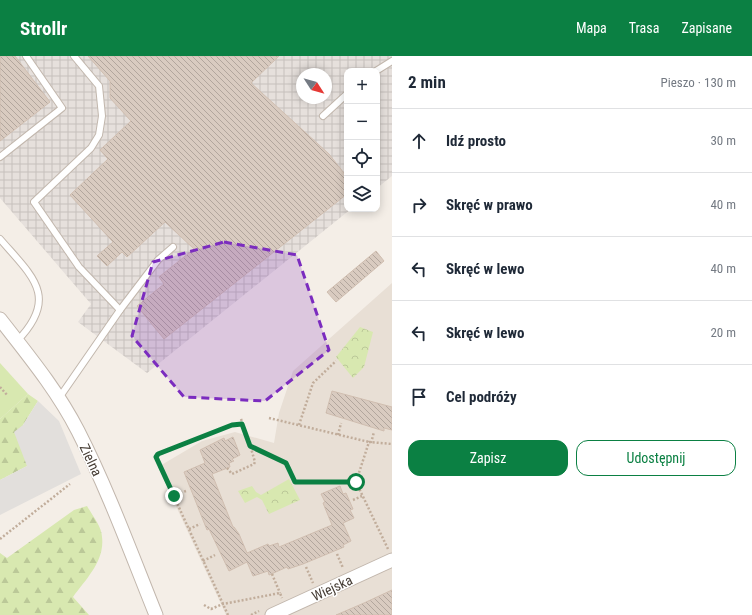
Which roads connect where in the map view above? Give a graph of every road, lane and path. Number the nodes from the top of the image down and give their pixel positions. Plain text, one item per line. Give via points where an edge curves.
1 (26, 56) edge
2 (74, 56) edge
3 (392, 61) edge
4 (380, 68) edge
5 (344, 97) edge
6 (322, 116) dead end
7 (0, 157) edge
8 (0, 238) edge
9 (173, 247) dead end
10 (120, 310) junction
11 (0, 319) edge
12 (18, 341) junction
13 (336, 361) dead end
14 (0, 387) edge
15 (8, 396) dead end
16 (59, 398) junction
17 (269, 418) dead end
18 (240, 419) dead end
19 (342, 423) dead end
20 (242, 424) junction
21 (299, 425) junction
22 (374, 432) dead end
23 (338, 435) junction
24 (370, 443) junction
25 (392, 444) edge
26 (250, 446) junction
27 (227, 468) dead end
28 (356, 482) junction
29 (70, 484) dead end
30 (186, 491) dead end
31 (174, 496) junction
32 (362, 496) junction
33 (353, 500) dead end
34 (200, 524) dead end
35 (189, 529) junction
36 (0, 539) edge
37 (215, 555) dead end
38 (390, 555) edge
39 (203, 561) junction
40 (272, 574) dead end
41 (280, 593) junction
42 (283, 600) dead end
43 (223, 604) junction
44 (204, 605) dead end
45 (156, 615) edge
46 (228, 615) edge
47 (272, 615) edge

1 - 7 lane via 62,108
2 - 10 lane via 99,86 102,116 99,135 91,148 34,202 79,267
3 - 4 lane
5 - 6 lane
8 - 12 lane via 34,280 40,299 31,327
9 - 10 lane via 158,260
10 - 16 lane
11 - 12 street, Zielna
12 - 16 street, Zielna
13 - 21 path via 313,383
14 - 15 path
16 - 45 street, Zielna via 97,471
17 - 21 path
18 - 20 path
19 - 23 path
20 - 26 path
20 - 31 path via 232,425 158,454 156,457
21 - 23 path
22 - 24 path
23 - 24 path
24 - 25 path
24 - 28 path
26 - 27 path via 254,464 232,474
26 - 28 path via 286,463 295,482
28 - 32 path
29 - 36 path
30 - 31 path
31 - 35 path
32 - 33 path
32 - 38 path
34 - 35 path
35 - 39 path
37 - 39 path
38 - 47 street, Wiejska
39 - 43 path
40 - 41 path
41 - 42 path
41 - 43 path
43 - 44 path via 211,609
43 - 46 path

